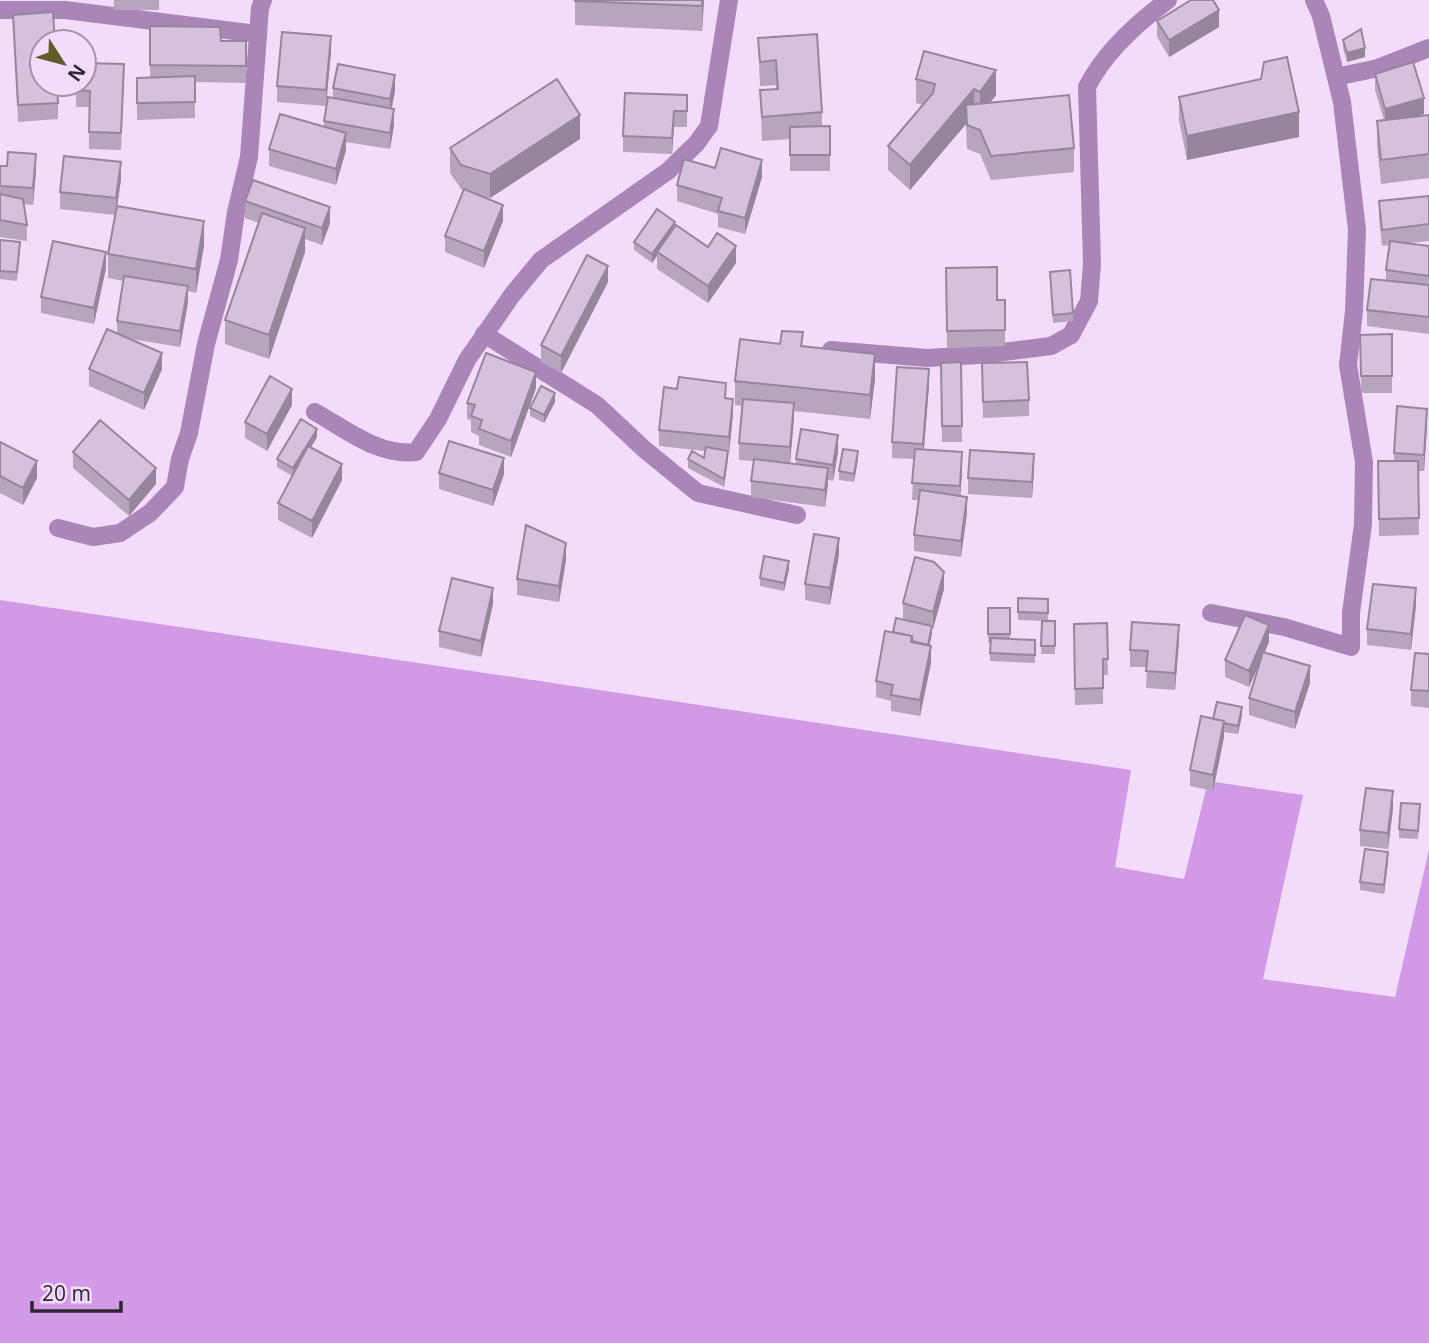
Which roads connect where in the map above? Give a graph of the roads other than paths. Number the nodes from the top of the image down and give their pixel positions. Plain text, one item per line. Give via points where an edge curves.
1 (263, 0) edge
2 (729, 0) edge
3 (1168, 0) edge
4 (1314, 0) edge
5 (0, 10) edge
6 (258, 34) junction
7 (1429, 48) edge
8 (1336, 77) junction
9 (484, 334) junction
10 (831, 350) edge
11 (315, 412) dead end
12 (797, 515) dead end
13 (58, 528) dead end
14 (1211, 612) dead end

1 - 6 street
2 - 9 street via 709,126 696,144 668,171 541,260
3 - 10 street via 1119,43 1087,87 1092,264 1089,301 1071,335 1051,346 979,355 927,358
4 - 8 street
5 - 6 street via 65,10
6 - 13 street via 249,158 175,487 150,513 120,533 93,537
7 - 8 street via 1378,68
8 - 14 street via 1357,230 1348,365 1364,461 1351,648 1284,627
9 - 11 street via 416,452 383,450
9 - 12 street via 597,405 698,493

